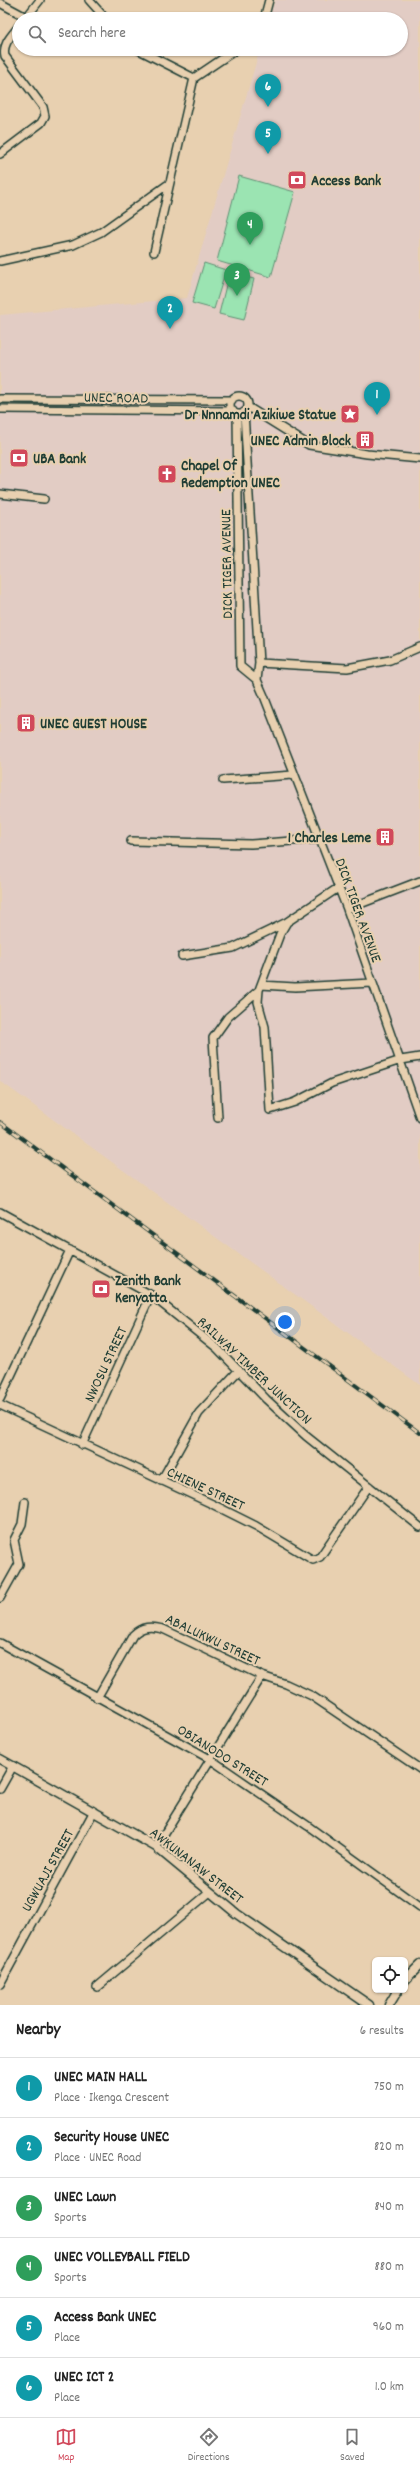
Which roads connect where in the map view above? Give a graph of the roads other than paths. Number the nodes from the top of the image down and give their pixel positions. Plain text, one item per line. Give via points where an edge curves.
1 (40, 0) edge
2 (89, 0) edge
3 (269, 0) edge
4 (0, 3) edge
5 (15, 12) edge
6 (30, 12) edge
7 (100, 12) edge
8 (266, 12) edge
9 (12, 35) edge
10 (2, 51) edge
11 (151, 56) edge
12 (227, 56) edge
13 (194, 78) junction
14 (0, 154) edge
15 (167, 185) junction
16 (154, 252) dead end
17 (0, 261) edge
18 (0, 399) edge
19 (232, 400) junction
20 (0, 409) edge
21 (241, 411) junction
22 (420, 459) edge
23 (0, 494) edge
24 (44, 499) dead end
25 (420, 647) edge
26 (259, 663) junction
27 (257, 680) junction
28 (293, 775) junction
29 (223, 780) dead end
30 (320, 840) junction
31 (130, 841) dead end
32 (420, 881) edge
33 (338, 888) junction
34 (347, 909) junction
35 (287, 922) junction
36 (182, 956) dead end
37 (372, 982) junction
38 (260, 988) junction
39 (420, 1057) edge
40 (401, 1060) junction
41 (218, 1118) dead end
42 (420, 1118) edge
43 (0, 1212) edge
44 (70, 1250) junction
45 (151, 1295) junction
46 (239, 1370) junction
47 (0, 1399) edge
48 (0, 1405) edge
49 (82, 1445) junction
50 (161, 1481) junction
51 (368, 1486) junction
52 (25, 1502) dead end
53 (420, 1526) edge
54 (0, 1598) edge
55 (0, 1643) edge
56 (262, 1676) junction
57 (97, 1698) junction
58 (0, 1759) edge
59 (210, 1759) junction
60 (13, 1766) junction
61 (420, 1769) edge
62 (0, 1789) edge
63 (94, 1811) junction
64 (156, 1847) junction
65 (210, 1892) junction
66 (420, 1907) edge
67 (420, 1965) edge
68 (408, 1977) edge
69 (0, 1984) edge
70 (98, 1987) dead end
71 (396, 1993) edge
72 (369, 2005) edge
73 (389, 2005) edge

1 - 6 street
2 - 7 street
3 - 8 street
4 - 5 street
9 - 10 street
10 - 14 street via 42,107 45,116 41,123
11 - 13 street
12 - 13 street
13 - 15 street
15 - 16 street
15 - 17 street via 101,232 73,245
18 - 19 street, UNEC ROAD
19 - 21 street via 230,405
19 - 21 street, UNEC ROAD via 238,396 245,398
20 - 21 street, UNEC ROAD
21 - 22 street via 309,445
21 - 26 street, DICK TIGER AVENUE
21 - 27 street, DICK TIGER AVENUE via 240,666
23 - 24 street
25 - 26 street via 390,660 347,668
26 - 27 street, DICK TIGER AVENUE
27 - 28 street, DICK TIGER AVENUE
28 - 29 street
28 - 30 street, DICK TIGER AVENUE
30 - 31 street via 251,844
30 - 33 street, DICK TIGER AVENUE
32 - 34 street
33 - 34 street, DICK TIGER AVENUE
33 - 35 street
34 - 37 street, DICK TIGER AVENUE
35 - 36 street via 234,948
35 - 38 street
37 - 38 street
37 - 40 street, DICK TIGER AVENUE
38 - 40 street via 258,1002 265,1027 270,1110 295,1102 332,1083
38 - 41 street via 228,1017 213,1038
39 - 40 street
40 - 42 street, DICK TIGER AVENUE
43 - 44 street, RAILWAY TIMBER JUNCTION
44 - 45 street, RAILWAY TIMBER JUNCTION
44 - 47 street
45 - 46 street, RAILWAY TIMBER JUNCTION via 212,1344
45 - 49 street, NWOSU STREET
46 - 50 street via 199,1413
46 - 51 street, RAILWAY TIMBER JUNCTION via 306,1436
48 - 49 street, CHIENE STREET
49 - 50 street, CHIENE STREET
50 - 51 street, CHIENE STREET via 256,1526 313,1560 320,1557
51 - 53 street, RAILWAY TIMBER JUNCTION
52 - 54 street via 22,1524 14,1540 18,1564
55 - 57 street, OBIANODO STREET
56 - 57 street, ABALUKWU STREET via 163,1629 148,1626 133,1635
56 - 59 street, ABALUKWU STREET
56 - 61 street, ABALUKWU STREET via 312,1696
57 - 59 street, OBIANODO STREET
58 - 60 street, AWKUNANAW STREET
59 - 64 street, ABALUKWU STREET
59 - 66 street, OBIANODO STREET
60 - 62 street
60 - 63 street, AWKUNANAW STREET
63 - 64 street, AWKUNANAW STREET
63 - 69 street, UGWUAJI STREET
64 - 65 street, AWKUNANAW STREET
65 - 70 street
65 - 72 street, AWKUNANAW STREET via 271,1939
67 - 68 street
71 - 73 street

